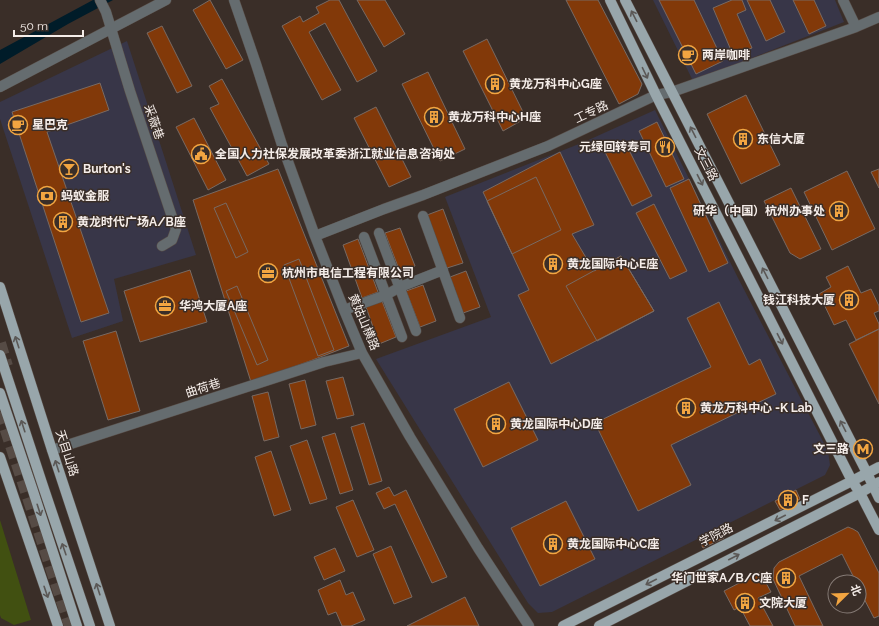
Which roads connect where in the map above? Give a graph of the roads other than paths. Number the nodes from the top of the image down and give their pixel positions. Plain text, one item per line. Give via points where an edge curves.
1 (166, 0) edge
2 (234, 0) edge
3 (610, 0) edge
4 (625, 0) edge
5 (843, 0) edge
6 (102, 3) edge
7 (879, 17) edge
8 (856, 27) junction
9 (111, 30) junction
10 (0, 87) edge
11 (672, 92) junction
12 (656, 95) junction
13 (423, 216) dead end
14 (379, 233) dead end
15 (315, 236) junction
16 (364, 238) dead end
17 (162, 246) dead end
18 (443, 270) junction
19 (400, 287) junction
20 (0, 288) edge
21 (386, 295) junction
22 (344, 310) junction
23 (460, 318) dead end
24 (416, 331) dead end
25 (402, 337) dead end
26 (362, 353) junction
27 (0, 355) edge
28 (0, 393) edge
29 (52, 450) junction
30 (1, 461) edge
31 (879, 467) edge
32 (867, 473) junction
33 (852, 481) junction
34 (876, 484) edge
35 (860, 493) junction
36 (879, 498) edge
37 (879, 530) edge
38 (58, 626) edge
39 (77, 626) edge
40 (90, 626) edge
41 (110, 626) edge
42 (529, 626) edge
43 (563, 626) edge
44 (599, 626) edge

1 - 9 street
2 - 15 street, 黄姑山横路
3 -> 12 main road, 文三路
11 -> 4 main road, 文三路
5 - 8 street
6 - 9 street, 采薇巷
7 - 8 street, 工专路
8 - 11 street, 工专路
9 - 10 street
9 - 17 street, 采薇巷 via 176,229 172,240
11 - 12 street, 工专路
32 -> 11 main road, 文三路
12 - 15 street, 工专路 via 548,146
12 -> 33 main road, 文三路
13 - 18 street
14 - 19 street
15 - 22 street, 黄姑山横路
16 - 21 street
18 - 19 street
18 - 23 street
19 - 21 street
19 - 24 street
29 -> 20 main road, 天目山路
21 - 22 street
21 - 25 street
22 - 26 street, 黄姑山横路
26 - 29 street, 曲荷巷 via 324,362
26 - 42 street, 黄姑山横路 via 410,437
40 -> 27 main road
28 -> 39 main road
41 -> 29 main road, 天目山路
30 -> 38 main road
31 - 32 main road, 学院路
32 - 33 main road, 学院路
32 - 34 main road, 文三路
33 - 35 main road, 文三路
33 -> 43 main road, 学院路
34 - 35 main road
34 - 36 main road, 文三路
35 - 37 main road, 文三路
44 -> 35 main road

